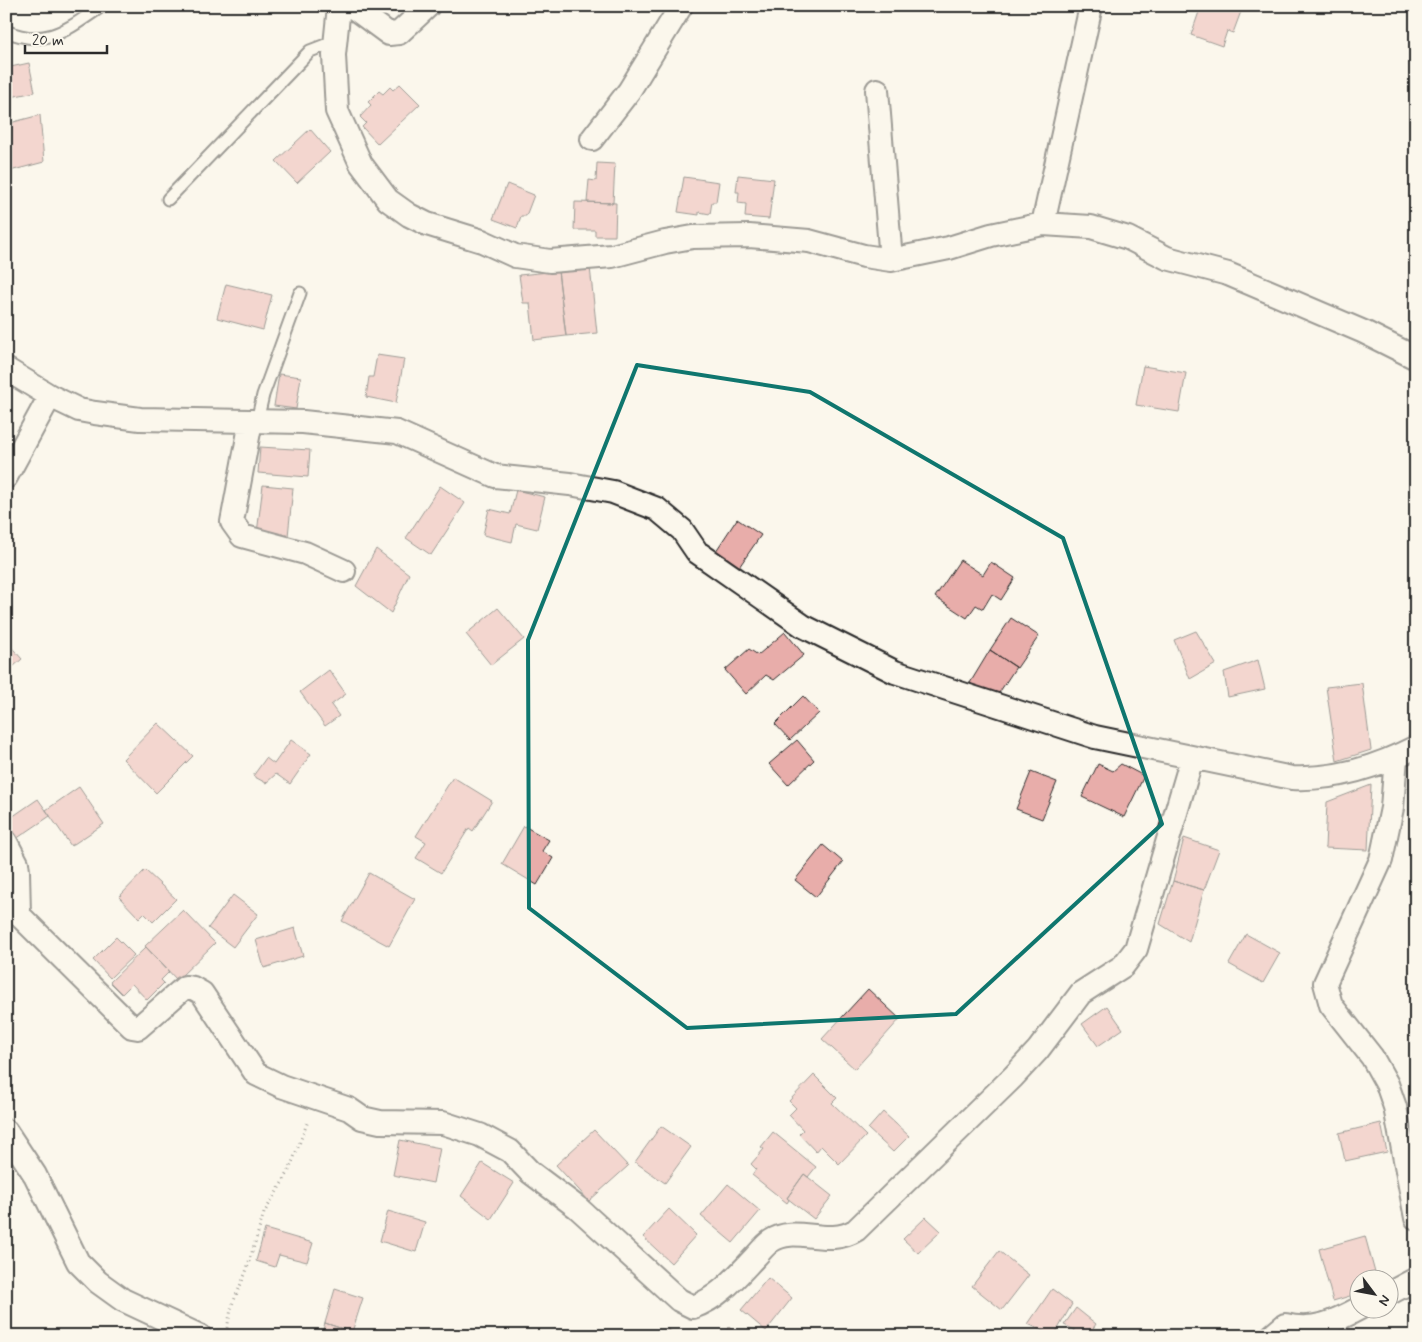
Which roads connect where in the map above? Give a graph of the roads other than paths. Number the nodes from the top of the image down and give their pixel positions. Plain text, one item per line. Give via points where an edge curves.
1 (102, 6) edge
2 (339, 6) edge
3 (351, 6) edge
4 (428, 6) edge
5 (681, 6) edge
6 (1091, 6) edge
7 (6, 31) edge
8 (336, 41) junction
9 (877, 90) dead end
10 (592, 139) dead end
11 (168, 199) dead end
12 (1044, 224) junction
13 (891, 260) junction
14 (300, 293) dead end
15 (1416, 358) edge
16 (6, 369) edge
17 (50, 396) junction
18 (254, 421) junction
19 (6, 478) edge
20 (344, 571) dead end
21 (1406, 752) edge
22 (1192, 758) junction
23 (6, 842) edge
24 (6, 1132) edge
25 (1416, 1218) edge
26 (1416, 1279) edge
27 (1400, 1288) edge
28 (1350, 1312) edge
29 (200, 1336) edge
30 (1272, 1336) edge

1 - 7 lane via 65,31 42,40 21,38
2 - 8 street
3 - 4 street via 388,34 399,33
5 - 10 street via 629,91
6 - 12 street
8 - 11 lane via 310,51
8 - 13 street via 334,80 337,111 350,143 388,200 427,224 482,241 515,256 550,261 612,256 693,237 749,236 809,241
9 - 13 street
12 - 13 street
12 - 15 street via 1091,227 1128,238 1167,258 1228,274 1364,332
14 - 18 lane
16 - 17 street
17 - 18 street via 78,410 140,419
17 - 19 street
18 - 20 street via 232,522 242,536 305,553
18 - 22 street via 304,422 397,432 495,476 613,492 657,510 682,530 697,552 803,626 895,672 1095,737
21 - 22 street via 1350,772 1319,779 1292,778
21 - 25 street via 1381,860 1325,983 1331,1005 1372,1057 1387,1084 1395,1107
22 - 23 street via 1136,949 1122,966 1081,993 1013,1077 856,1230 836,1238 786,1235 771,1241 722,1291 693,1307 679,1300 578,1208 530,1172 510,1151 480,1135 443,1123 380,1122 362,1118 349,1109 256,1074 202,993 193,988 185,987 138,1028 132,1027 19,915 17,863
24 - 29 street via 34,1175 78,1262 122,1300
26 - 27 street
28 - 30 street via 1318,1326 1302,1329 1285,1325

